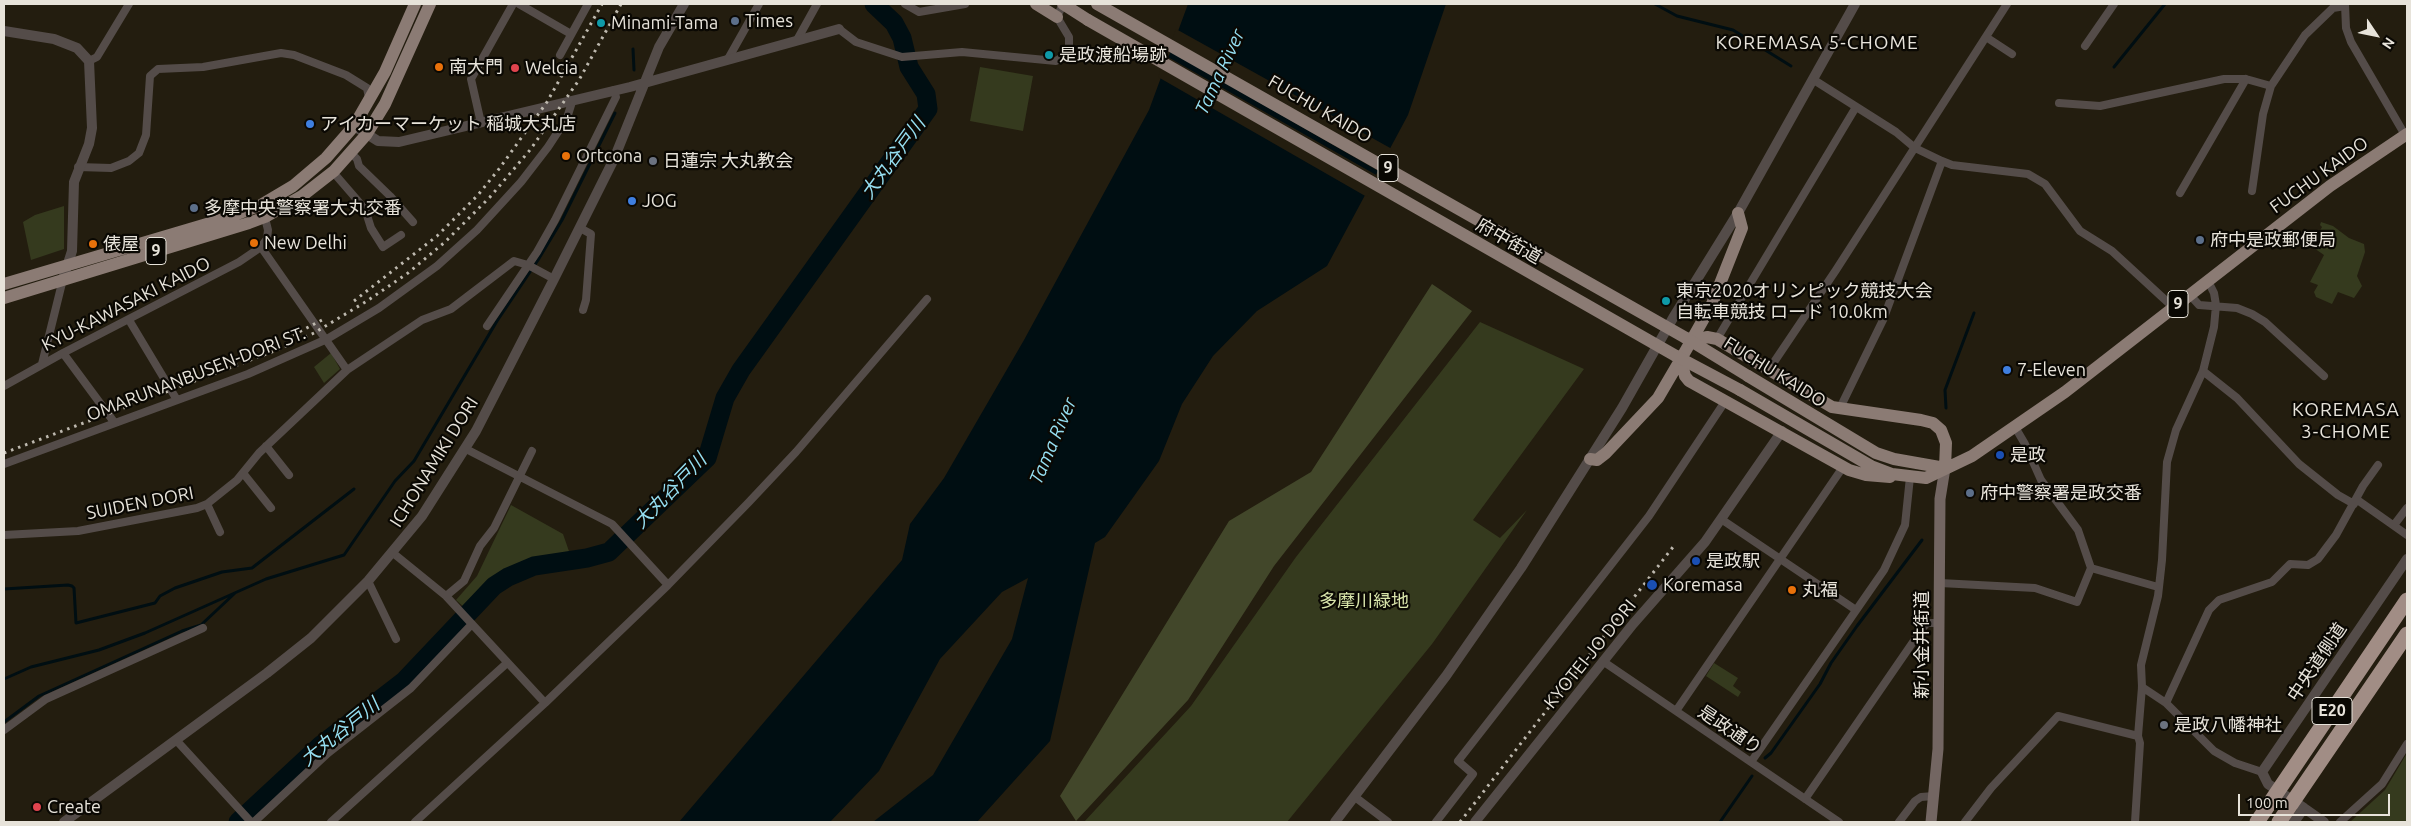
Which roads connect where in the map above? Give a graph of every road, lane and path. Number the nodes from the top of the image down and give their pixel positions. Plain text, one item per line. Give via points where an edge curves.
1 (129, 4) edge
2 (415, 4) edge
3 (430, 4) edge
4 (513, 4) edge
5 (519, 4) edge
6 (588, 4) edge
7 (684, 4) edge
8 (759, 4) edge
9 (817, 4) edge
10 (905, 4) edge
11 (965, 4) edge
12 (1036, 4) edge
13 (1063, 4) edge
14 (1097, 4) edge
15 (1855, 4) edge
16 (2007, 4) edge
17 (2114, 4) edge
18 (2345, 5) edge
19 (1057, 17) junction
20 (839, 29) joint
21 (4, 31) edge
22 (571, 34) junction
23 (1986, 37) junction
24 (797, 40) junction
25 (2085, 46) dead end
26 (2012, 54) dead end
27 (560, 55) dead end
28 (728, 59) junction
29 (89, 61) junction
30 (2246, 79) junction
31 (1814, 80) junction
32 (645, 81) junction
33 (2272, 86) junction
34 (614, 90) junction
35 (370, 101) junction
36 (572, 102) junction
37 (2059, 103) dead end
38 (1856, 107) junction
39 (482, 123) junction
40 (354, 126) junction
41 (2406, 134) edge
42 (366, 135) junction
43 (1915, 148) junction
44 (351, 153) junction
45 (1942, 161) junction
46 (78, 168) junction
47 (333, 172) junction
48 (2252, 191) dead end
49 (2180, 193) dead end
50 (261, 205) junction
51 (1738, 213) junction
52 (265, 217) junction
53 (413, 222) dead end
54 (580, 228) junction
55 (401, 234) dead end
56 (261, 247) junction
57 (70, 264) junction
58 (529, 266) junction
59 (63, 279) junction
60 (554, 279) junction
61 (2208, 281) junction
62 (4, 284) edge
63 (2190, 295) junction
64 (4, 298) edge
65 (927, 299) dead end
66 (2216, 305) junction
67 (2174, 308) junction
68 (583, 310) dead end
69 (1704, 316) junction
70 (129, 320) junction
71 (487, 326) dead end
72 (1668, 327) junction
73 (1712, 338) junction
74 (327, 339) junction
75 (1688, 340) junction
76 (1658, 346) junction
77 (63, 353) junction
78 (1679, 357) junction
79 (42, 364) junction
80 (347, 370) junction
81 (2202, 370) junction
82 (1768, 371) junction
83 (2324, 376) dead end
84 (1689, 380) junction
85 (1666, 384) junction
86 (4, 386) edge
87 (177, 400) junction
88 (1726, 400) junction
89 (1840, 408) junction
90 (114, 422) junction
91 (2015, 427) junction
92 (1782, 431) junction
93 (266, 446) junction
94 (466, 448) junction
95 (532, 451) dead end
96 (1590, 459) junction
97 (4, 464) edge
98 (2378, 465) dead end
99 (1843, 467) junction
100 (1945, 468) junction
101 (243, 473) junction
102 (289, 475) dead end
103 (519, 476) junction
104 (1906, 476) junction
105 (2355, 502) junction
106 (207, 504) junction
107 (271, 508) dead end
108 (2407, 508) edge
109 (1721, 519) junction
110 (2394, 525) junction
111 (220, 532) dead end
112 (2407, 534) edge
113 (4, 535) edge
114 (394, 553) junction
115 (1780, 559) junction
116 (2407, 559) edge
117 (2090, 568) junction
118 (368, 581) junction
119 (1940, 583) junction
120 (668, 585) junction
121 (2158, 587) junction
122 (446, 596) junction
123 (2407, 600) edge
124 (1856, 610) junction
125 (471, 623) junction
126 (1940, 623) junction
127 (203, 628) dead end
128 (2407, 634) edge
129 (396, 639) dead end
130 (1604, 662) junction
131 (507, 663) junction
132 (2142, 687) junction
133 (545, 703) junction
134 (2166, 703) junction
135 (1676, 711) junction
136 (4, 730) edge
137 (2138, 736) junction
138 (176, 740) junction
139 (2407, 744) edge
140 (1751, 762) junction
141 (2262, 772) junction
142 (1934, 796) junction
143 (1355, 797) junction
144 (1805, 799) junction
145 (2304, 808) junction
146 (64, 822) edge
147 (251, 822) edge
148 (331, 822) edge
149 (416, 822) edge
150 (1335, 822) edge
151 (1388, 822) edge
152 (1436, 822) edge
153 (1475, 822) edge
154 (1839, 822) edge
155 (1900, 822) edge
156 (1931, 822) edge
157 (1965, 822) edge
158 (2135, 822) edge
159 (2257, 822) edge
160 (2279, 822) edge
161 (2294, 822) edge
162 (2324, 822) edge
163 (2340, 822) edge

1 - 29 street via 97,57
2 - 35 main road, 9
3 - 42 main road, 9 via 392,89
4 - 39 street via 471,79
5 - 22 street
6 - 22 street
7 - 32 street, ICHONAMIKI DORI via 668,29
8 - 28 street
9 - 24 street
10 - 11 street via 920,12
12 - 19 main road
13 - 19 street
13 - 76 main road, 府中街道 / 9, bridge
14 - 72 main road, FUCHU KAIDO / 9
15 - 31 street
16 - 23 street
17 - 25 street
18 - 33 street via 2333,8 2305,35
18 - 41 street via 2346,28 2351,42
19 - 20 street via 1070,42 1068,52 1056,61 962,52 902,57 856,42
20 - 24 street
21 - 29 street via 54,39 77,48
22 - 27 street
23 - 26 street
23 - 43 street
24 - 28 street
28 - 32 street
29 - 46 street via 92,128
30 - 33 street
30 - 37 street via 2224,79 2100,106
30 - 49 street
31 - 38 street
31 - 51 street
32 - 34 street
32 - 54 street, ICHONAMIKI DORI via 614,158
33 - 48 street via 2263,114
34 - 36 street
34 - 58 street via 616,96 590,151
35 - 40 main road, 9
35 - 46 street via 367,88 346,75 294,55 262,56 203,67 158,69 150,76 146,135 139,153 111,168
36 - 39 street
36 - 74 street, OMARUNANBUSEN-DORI ST. via 567,118 548,147 477,230 403,291
38 - 43 street
38 - 73 street
39 - 42 street via 399,142
40 - 42 street
40 - 50 main road, 9 via 311,172
41 - 61 main road, FUCHU KAIDO / 9 via 2330,186
42 - 44 main road, 9
43 - 45 street
43 - 82 street
44 - 47 main road, 9
44 - 53 street via 358,159 359,166
45 - 67 street via 2028,174 2045,184 2080,231 2112,251
45 - 89 street via 1883,320
46 - 57 street via 74,182
47 - 52 main road, 9 via 302,196
47 - 55 street via 365,209 371,228 383,247
50 - 52 street
50 - 57 main road, 9
51 - 69 main road via 1742,228 1712,304
51 - 72 street
52 - 56 street via 267,239
52 - 59 main road, 9
54 - 60 street, ICHONAMIKI DORI
54 - 68 street via 591,234
56 - 70 street, KYU-KAWASAKI KAIDO via 215,276
56 - 74 street
57 - 59 street
57 - 62 main road, 9
58 - 60 street
58 - 71 street
58 - 80 street, SUIDEN DORI via 514,261 451,309 422,320
59 - 64 main road, 9
59 - 79 street
60 - 94 street, ICHONAMIKI DORI
61 - 63 main road, FUCHU KAIDO / 9
61 - 66 street
63 - 66 street via 2198,305
63 - 67 main road, FUCHU KAIDO / 9
65 - 120 street via 796,452
66 - 81 street via 2214,328
66 - 83 street via 2237,308 2265,322
67 - 91 main road, FUCHU KAIDO / 9
69 - 73 main road via 1704,329
69 - 75 main road
70 - 77 street, KYU-KAWASAKI KAIDO
70 - 87 street
72 - 75 main road, FUCHU KAIDO / 9
72 - 76 street
73 - 75 main road
73 - 82 main road
74 - 80 street
74 - 87 street, OMARUNANBUSEN-DORI ST. via 248,374
75 - 78 main road
75 - 100 main road, FUCHU KAIDO / 9, bridge via 1876,453
76 - 78 main road, 府中街道 / 9
76 - 96 street
77 - 79 street, KYU-KAWASAKI KAIDO
77 - 90 street
78 - 84 main road
78 - 85 main road
78 - 104 main road, 府中街道 / 9, bridge via 1862,461 1880,470
79 - 86 street, KYU-KAWASAKI KAIDO
80 - 93 street, SUIDEN DORI
81 - 105 street via 2237,398 2299,464 2332,490
81 - 121 street via 2169,452
82 - 89 main road via 1832,407
84 - 85 main road
84 - 88 main road
85 - 96 main road via 1658,398 1606,453 1597,460
87 - 90 street, OMARUNANBUSEN-DORI ST.
88 - 92 main road
88 - 152 street via 1648,516 1458,761 1473,774
89 - 100 main road via 1933,424 1944,436
90 - 97 street, OMARUNANBUSEN-DORI ST.
91 - 100 main road, FUCHU KAIDO / 9 via 1964,461
91 - 117 street via 2040,480 2078,530
92 - 99 main road
92 - 109 street, KYOTEI-JO DORI
93 - 101 street, SUIDEN DORI
93 - 102 street
94 - 103 street
94 - 114 street, ICHONAMIKI DORI
95 - 103 street
96 - 143 street via 1516,576
98 - 105 street
99 - 104 main road via 1866,475
99 - 115 street
100 - 104 main road, 府中街道 / 9 via 1926,478
100 - 119 main road, 新小金井街道 via 1940,499
101 - 106 street, SUIDEN DORI
101 - 107 street
103 - 120 street via 612,524
103 - 122 street via 464,581
104 - 124 street via 1904,525 1884,570
105 - 110 street
105 - 134 street via 2336,535 2312,563 2290,564 2272,582 2219,600 2209,610
106 - 111 street
106 - 113 street, SUIDEN DORI via 78,531
108 - 110 street
109 - 115 street
109 - 130 street, KYOTEI-JO DORI
110 - 112 street
114 - 118 street, ICHONAMIKI DORI
114 - 122 street
115 - 124 street
115 - 135 street
116 - 141 street, 中央道側道
117 - 119 street via 2078,602 2035,588
117 - 121 street
118 - 129 street
118 - 138 street, ICHONAMIKI DORI via 292,654
119 - 126 main road, 新小金井街道
120 - 133 street
121 - 132 street via 2141,665
122 - 125 street
123 - 159 highway, E20, bridge
124 - 140 street
125 - 131 street
125 - 147 street via 411,688 328,753
126 - 142 main road, 新小金井街道 via 1940,706
126 - 144 street via 1927,623 1922,629
127 - 136 street via 46,699
128 - 160 highway, E20, bridge
130 - 135 street, 是政通り
130 - 153 street, KYOTEI-JO DORI
131 - 133 street
131 - 148 street
132 - 134 street
132 - 137 street
133 - 149 street
134 - 141 street via 2214,751 2235,763
135 - 140 street, 是政通り
137 - 157 street via 2058,716 1991,788
137 - 158 street
138 - 146 street, ICHONAMIKI DORI
138 - 147 street
139 - 163 street via 2382,784
140 - 144 street, 是政通り
141 - 145 street via 2268,784
142 - 155 street via 1915,801
142 - 156 main road, 新小金井街道
143 - 150 street
143 - 151 street
144 - 154 street, 是政通り
145 - 161 street
145 - 162 street

